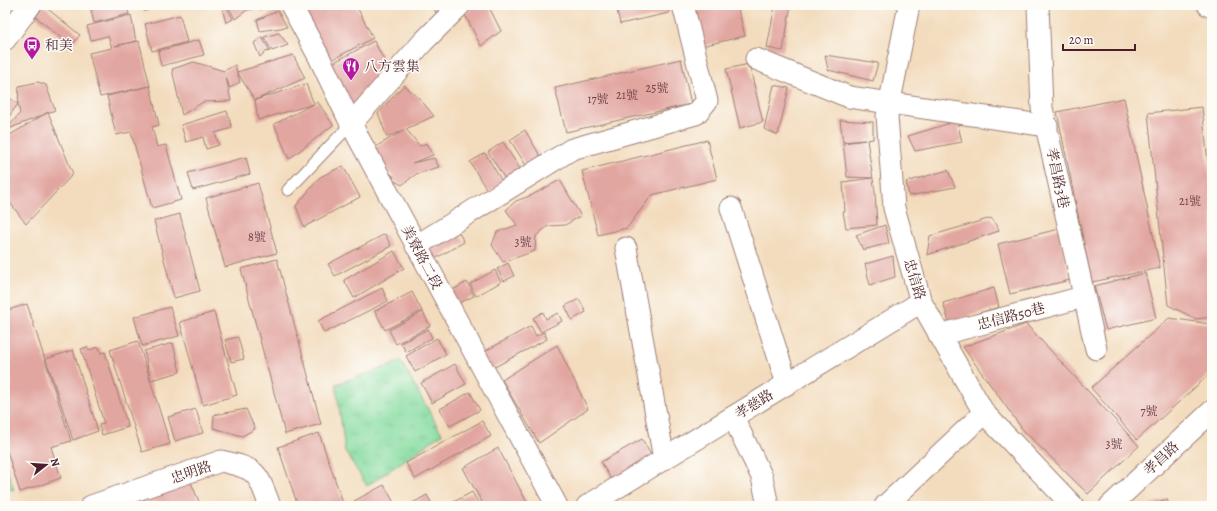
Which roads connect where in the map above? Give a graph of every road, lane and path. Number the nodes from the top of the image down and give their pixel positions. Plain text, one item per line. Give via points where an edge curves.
1 (30, 5) edge
2 (291, 5) edge
3 (460, 5) edge
4 (683, 5) edge
5 (909, 5) edge
6 (1038, 5) edge
7 (1208, 5) edge
8 (1212, 7) edge
9 (5, 39) edge
10 (756, 59) dead end
11 (889, 103) junction
12 (351, 124) junction
13 (1047, 126) junction
14 (288, 190) dead end
15 (730, 208) dead end
16 (416, 246) junction
17 (626, 248) dead end
18 (1083, 297) junction
19 (921, 302) junction
20 (939, 335) junction
21 (1096, 349) dead end
22 (787, 384) junction
23 (1212, 411) edge
24 (984, 413) junction
25 (733, 417) junction
26 (664, 459) junction
27 (91, 506) edge
28 (270, 506) edge
29 (557, 506) edge
30 (587, 506) edge
31 (768, 506) edge
32 (885, 506) edge
33 (1073, 506) edge
34 (1110, 506) edge

1 - 9 street
2 - 12 street, 美寮路二段
3 - 12 street via 423,42
4 - 16 street via 707,101 696,114 572,149
5 - 11 street, 忠信路
6 - 13 street, 孝昌路3巷 via 1042,108
7 - 8 street
10 - 11 street via 849,97
11 - 13 street
11 - 19 street, 忠信路 via 887,116 894,208
12 - 14 lane
12 - 16 street, 美寮路二段
13 - 18 street, 孝昌路3巷
15 - 22 street
16 - 29 street, 美寮路二段
17 - 26 street
18 - 20 street, 忠信路50巷
18 - 21 street, 孝昌路3巷
19 - 20 street, 忠信路
19 - 22 street, 孝慈路
20 - 24 street, 忠信路
22 - 25 street, 孝慈路
23 - 34 street, 孝昌路
24 - 32 street
24 - 33 street, 忠信路
25 - 26 street, 孝慈路
25 - 31 street via 762,478
26 - 30 street, 孝慈路
27 - 28 street, 忠明路 via 221,461 240,465 258,475

